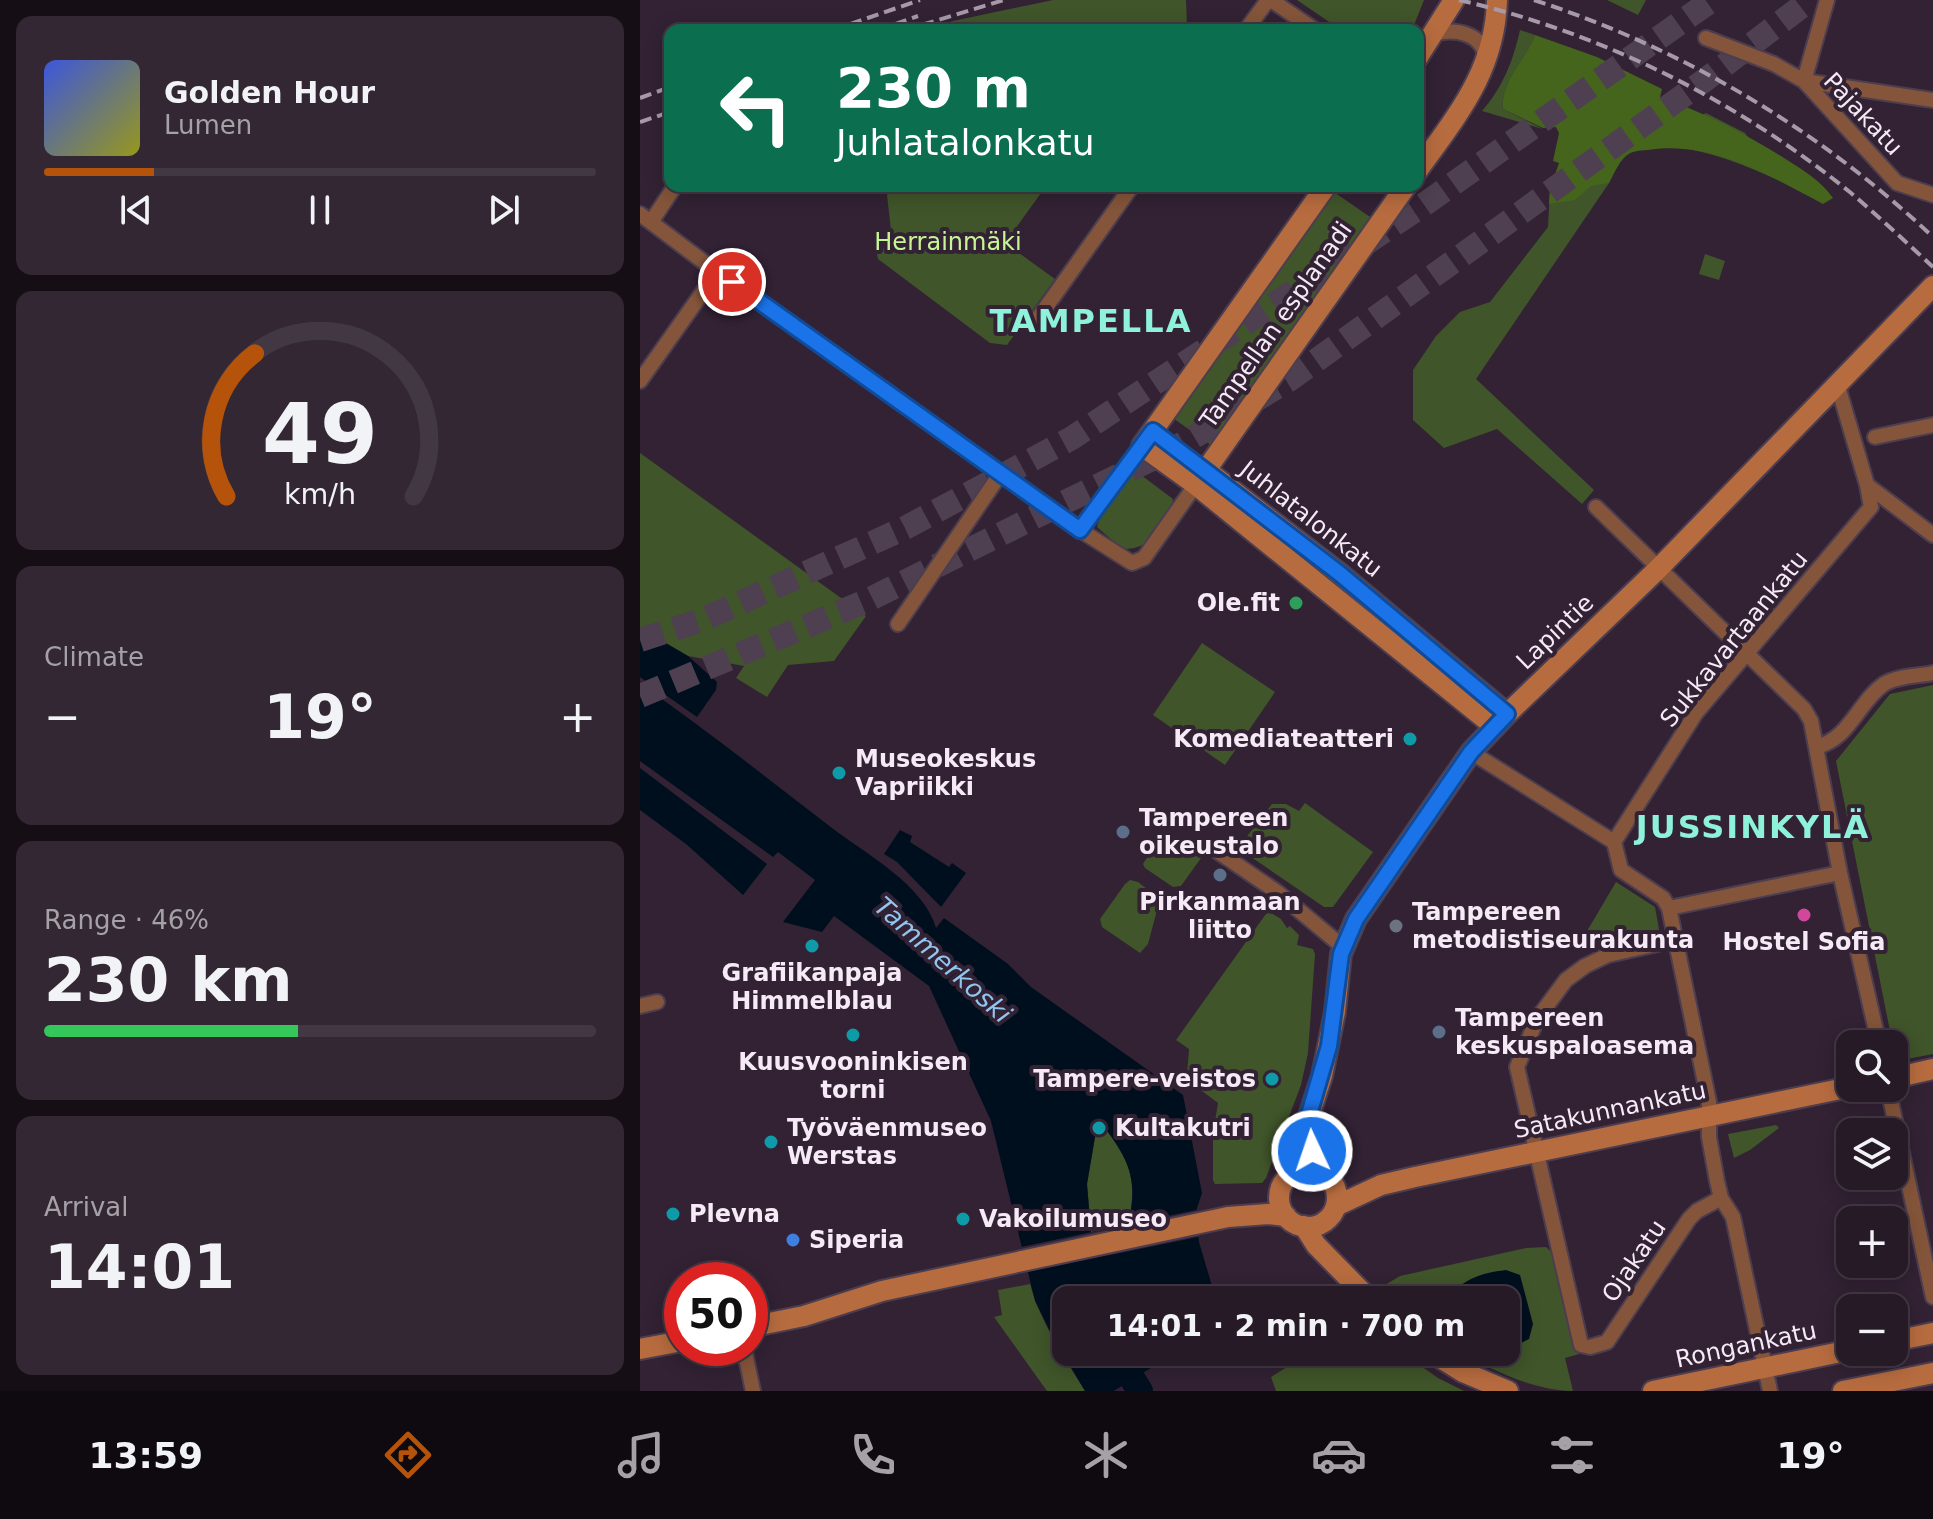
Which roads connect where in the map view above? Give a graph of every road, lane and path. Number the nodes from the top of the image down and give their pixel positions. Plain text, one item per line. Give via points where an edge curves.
1 (1269, 0) edge
2 (1454, 0) edge
3 (1497, 0) edge
4 (1827, 0) edge
5 (1251, 24) edge
6 (1306, 24) edge
7 (1434, 34) junction
8 (1706, 38) dead end
9 (1424, 48) edge
10 (1486, 63) junction
11 (1804, 81) junction
12 (1933, 100) edge
13 (1424, 161) edge
14 (669, 192) edge
15 (1128, 192) edge
16 (1322, 192) edge
17 (1402, 192) edge
18 (1933, 195) edge
19 (645, 218) edge
20 (717, 272) junction
21 (1933, 286) edge
22 (1034, 324) dead end
23 (640, 381) edge
24 (1837, 383) junction
25 (1933, 425) edge
26 (1875, 437) dead end
27 (1148, 438) junction
28 (1001, 473) junction
29 (1201, 477) junction
30 (1867, 485) junction
31 (1596, 507) dead end
32 (1080, 530) junction
33 (1933, 535) edge
34 (1658, 569) junction
35 (898, 624) dead end
36 (1747, 653) junction
37 (1933, 673) edge
38 (1501, 720) junction
39 (1816, 747) junction
40 (1471, 752) junction
41 (1614, 842) junction
42 (1214, 849) dead end
43 (1840, 873) junction
44 (1669, 908) junction
45 (1675, 940) junction
46 (1343, 947) junction
47 (657, 1002) dead end
48 (640, 1006) edge
49 (1876, 1030) edge
50 (1933, 1069) edge
51 (1908, 1075) edge
52 (1836, 1090) edge
53 (1891, 1102) edge
54 (1709, 1116) junction
55 (1306, 1125) junction
56 (1535, 1151) junction
57 (1326, 1176) junction
58 (1287, 1180) junction
59 (1381, 1185) junction
60 (1721, 1198) junction
61 (1331, 1213) junction
62 (1228, 1217) junction
63 (1295, 1221) junction
64 (1331, 1260) junction
65 (1356, 1286) edge
66 (1933, 1297) edge
67 (768, 1323) edge
68 (1933, 1333) edge
69 (1908, 1338) edge
70 (664, 1344) edge
71 (640, 1349) edge
72 (1836, 1353) edge
73 (748, 1366) edge
74 (1453, 1366) edge
75 (1764, 1368) junction
76 (1933, 1373) edge
77 (753, 1391) edge
78 (1508, 1391) edge
79 (1653, 1391) edge
80 (1770, 1391) edge
81 (1843, 1391) edge

1 - 5 street
1 - 6 street
2 - 7 main road
3 - 10 main road via 1494,41
4 - 11 street
7 - 9 main road
7 - 10 street via 1466,34 1482,46
8 - 11 street
10 - 13 main road via 1474,90
11 - 12 street
11 - 18 street, Pajakatu via 1897,183
14 - 19 street
15 - 22 street
16 - 27 main road, Tampellan esplanadi
17 - 29 main road, Tampellan esplanadi
19 - 20 street
20 - 23 street
20 - 28 street
21 - 24 main road, Lapintie
24 - 30 street
24 - 34 main road, Lapintie
25 - 26 street
27 - 29 main road, Juhlatalonkatu
27 - 32 street, Tampellan esplanadi
28 - 32 street
28 - 35 street
29 - 32 street, Tampellan esplanadi via 1137,562 1127,561
29 - 38 main road, Juhlatalonkatu
30 - 33 street
30 - 36 street, Sukkavartaankatu via 1871,507
31 - 34 street
34 - 36 street
34 - 38 main road, Lapintie
36 - 39 street via 1804,709
36 - 41 street, Sukkavartaankatu via 1696,713
37 - 39 street via 1881,686 1830,744
38 - 40 main road, Lapintie
39 - 43 street
40 - 41 street
40 - 46 main road, Lapintie via 1356,919
41 - 44 street via 1621,870 1663,898
42 - 46 street
43 - 44 street
43 - 49 street
44 - 45 street
45 - 54 street
45 - 56 street via 1608,955 1585,966 1566,980 1537,1019 1517,1067
46 - 55 main road, Lapintie via 1329,1046
47 - 48 street
50 - 51 main road
52 - 54 main road, Satakunnankatu
53 - 66 street
54 - 56 main road, Satakunnankatu
54 - 60 street
55 - 57 main road via 1315,1162
55 - 58 main road, Lapintie
56 - 59 main road, Satakunnankatu
56 - 60 street, Ojakatu via 1579,1342 1586,1347 1607,1342 1689,1219
57 - 58 main road via 1307,1169
57 - 59 main road, Satakunnankatu
57 - 61 main road via 1335,1187
58 - 62 main road
58 - 63 main road via 1280,1202
59 - 61 main road, Satakunnankatu
60 - 75 street via 1733,1217
61 - 63 main road via 1316,1226
61 - 64 main road
62 - 63 main road via 1268,1214
62 - 67 main road via 882,1291
63 - 64 main road
64 - 65 main road
68 - 69 main road
70 - 71 main road
72 - 75 main road, Rongankatu
73 - 77 street
74 - 78 main road
75 - 79 main road, Rongankatu
75 - 80 street
76 - 81 main road

